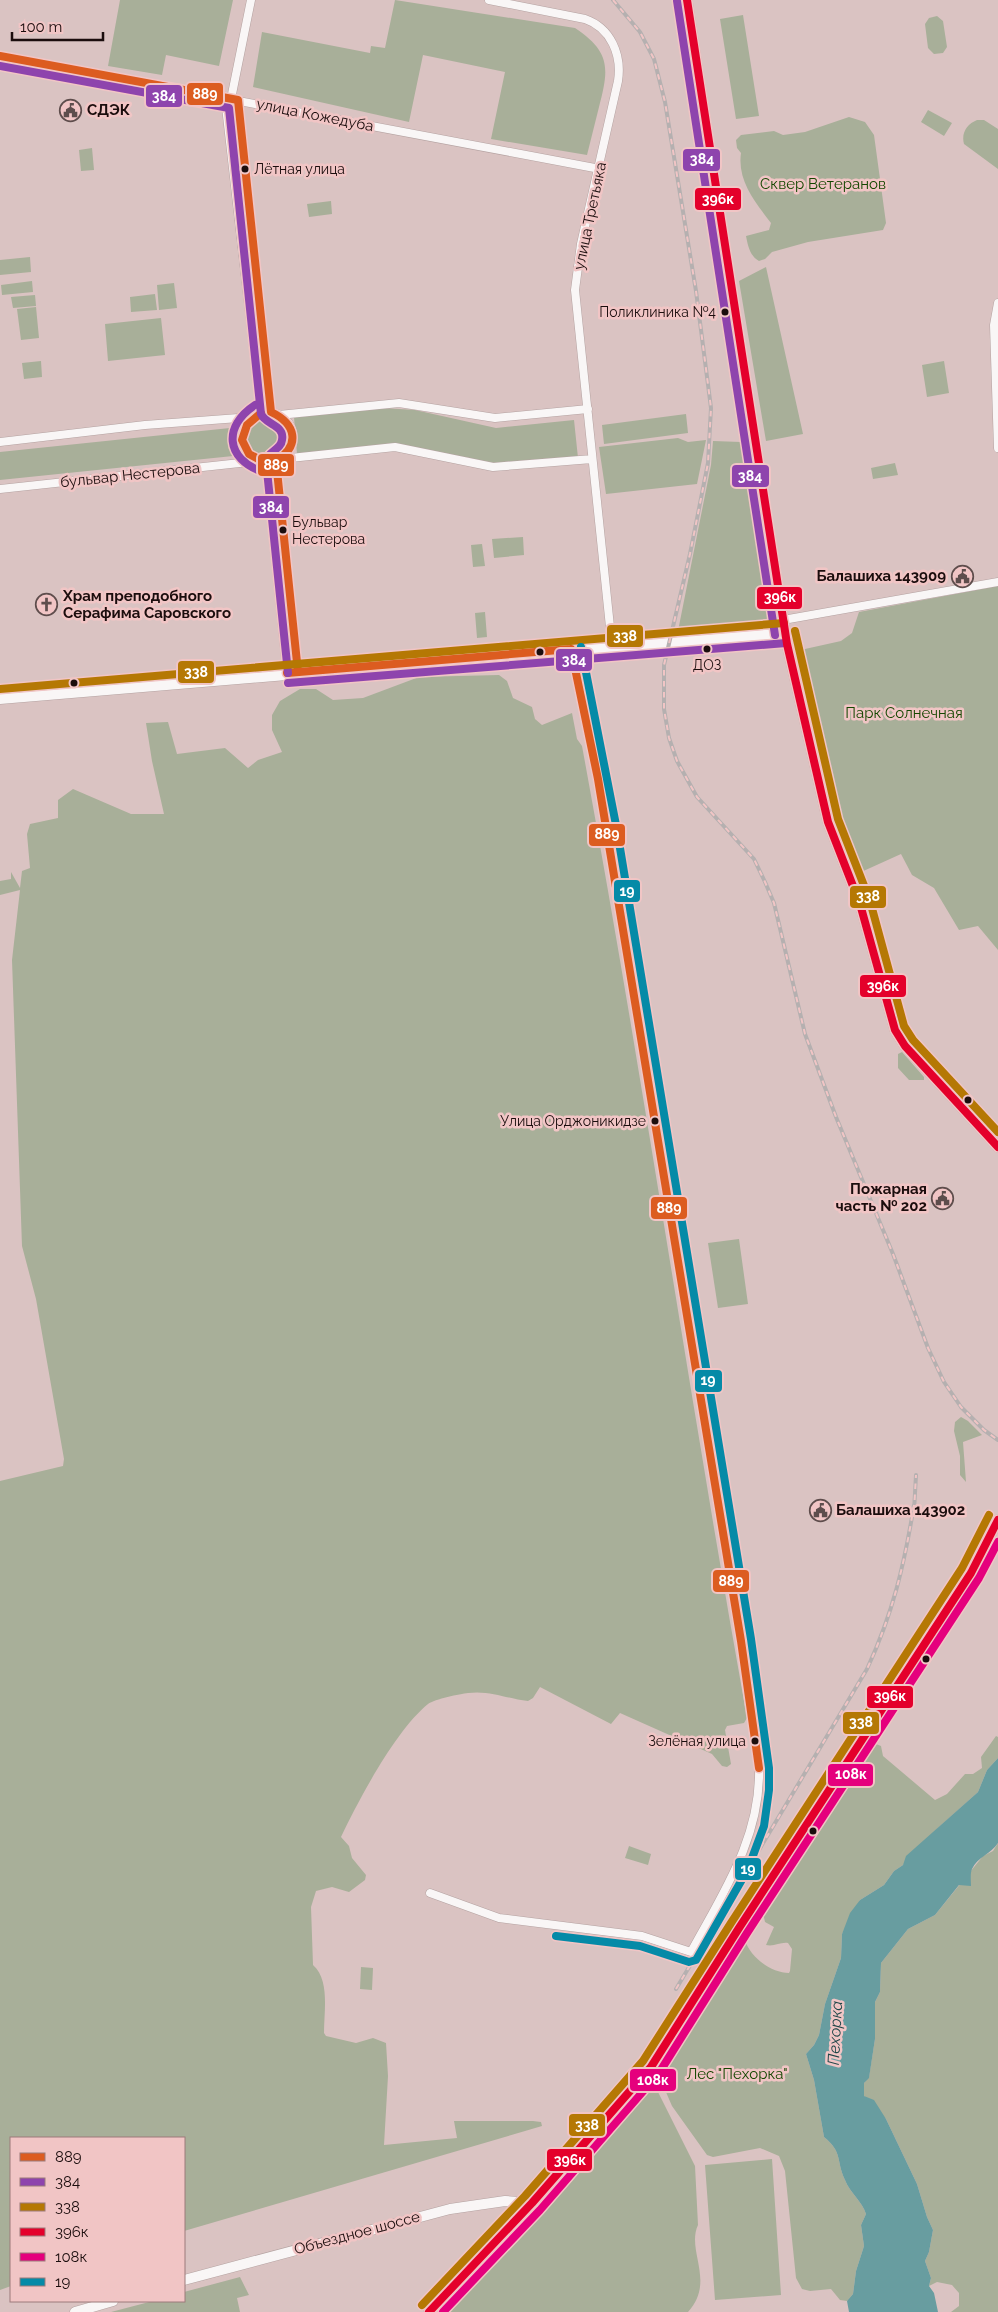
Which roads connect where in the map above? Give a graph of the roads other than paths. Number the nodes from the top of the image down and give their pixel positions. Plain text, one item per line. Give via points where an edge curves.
1 (251, 0) edge
2 (489, 0) edge
3 (687, 0) edge
4 (0, 56) edge
5 (232, 99) junction
6 (600, 169) junction
7 (998, 303) edge
8 (588, 409) junction
9 (261, 413) junction
10 (275, 414) junction
11 (252, 417) junction
12 (0, 442) edge
13 (998, 448) edge
14 (592, 459) junction
15 (279, 460) junction
16 (262, 462) junction
17 (0, 489) edge
18 (998, 582) edge
19 (783, 620) junction
20 (785, 633) junction
21 (612, 646) junction
22 (571, 649) junction
23 (298, 672) junction
24 (287, 673) junction
25 (0, 696) edge
26 (998, 1147) edge
27 (998, 1520) edge
28 (430, 1893) dead end
29 (532, 2203) junction
30 (185, 2280) edge
31 (110, 2302) edge
32 (75, 2312) edge
33 (430, 2312) edge

1 - 5 street
2 - 6 street, улица Третьяка via 585,19 596,23 613,43 620,72
3 - 19 main road
4 - 5 street, улица Кожедуба
5 - 6 street, улица Кожедуба
5 - 9 street
5 - 10 street
6 - 8 street, улица Третьяка via 581,244 576,290
7 - 13 street via 994,325
8 - 10 street via 495,418 399,403
8 - 14 street, улица Третьяка
9 - 10 street
9 - 11 street
10 - 15 street via 290,425 293,440
11 - 12 street via 145,425
11 - 16 street via 242,437 247,452
14 - 15 street via 493,467 395,447
14 - 21 street, улица Третьяка
15 - 16 street
15 - 23 street
16 - 17 street, бульвар Нестерова
16 - 24 street
18 - 19 street
19 - 20 main road
20 - 21 main road
20 - 26 main road via 828,822 860,904 895,1030 905,1046
21 - 22 main road
22 - 23 main road
22 - 28 street via 607,832 741,1641 759,1788 754,1824 739,1864 691,1952 642,1936 499,1918
23 - 24 main road
24 - 25 main road
27 - 29 main road via 982,1556 651,2067
29 - 30 main road, Объездное шоссе via 505,2201 450,2209
29 - 33 main road
31 - 32 main road

